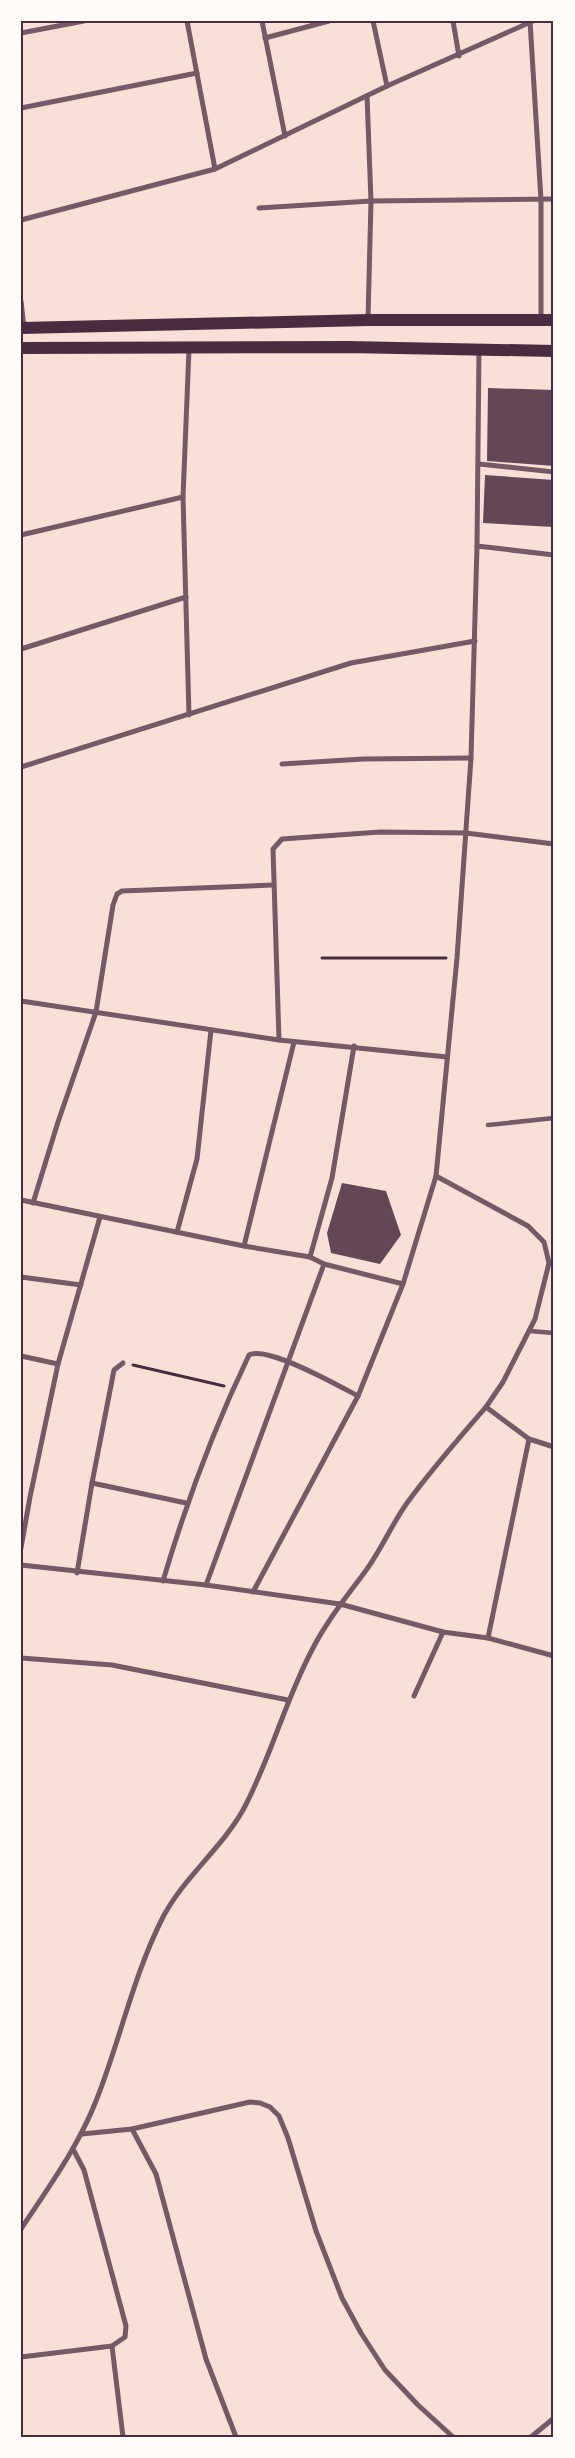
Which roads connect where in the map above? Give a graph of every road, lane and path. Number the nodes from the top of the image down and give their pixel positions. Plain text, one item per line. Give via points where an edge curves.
1 (84, 21) edge
2 (187, 21) edge
3 (262, 21) edge
4 (329, 21) edge
5 (373, 21) edge
6 (453, 21) edge
7 (531, 22) edge
8 (21, 33) edge
9 (265, 38) junction
10 (459, 56) junction
11 (197, 73) junction
12 (387, 86) junction
13 (367, 96) junction
14 (21, 108) edge
15 (285, 136) junction
16 (214, 169) junction
17 (554, 199) edge
18 (540, 200) junction
19 (371, 201) junction
20 (259, 208) dead end
21 (21, 220) edge
22 (21, 301) edge
23 (368, 320) junction
24 (548, 320) edge
25 (22, 328) edge
26 (21, 348) edge
27 (189, 349) junction
28 (479, 350) junction
29 (554, 351) edge
30 (479, 464) junction
31 (554, 472) edge
32 (183, 497) junction
33 (21, 535) edge
34 (477, 546) junction
35 (554, 555) edge
36 (186, 597) junction
37 (475, 641) junction
38 (21, 649) edge
39 (189, 715) junction
40 (472, 758) junction
41 (282, 764) dead end
42 (21, 767) edge
43 (466, 834) junction
44 (554, 844) edge
45 (274, 885) junction
46 (322, 958) dead end
47 (457, 958) junction
48 (21, 1001) edge
49 (96, 1012) junction
50 (211, 1030) junction
51 (279, 1040) junction
52 (294, 1042) junction
53 (354, 1046) junction
54 (447, 1057) junction
55 (554, 1118) edge
56 (488, 1125) dead end
57 (436, 1176) junction
58 (21, 1200) edge
59 (33, 1203) junction
60 (100, 1217) junction
61 (177, 1232) junction
62 (244, 1246) junction
63 (310, 1257) junction
64 (324, 1264) junction
65 (21, 1276) edge
66 (403, 1284) junction
67 (81, 1285) junction
68 (530, 1331) junction
69 (554, 1333) edge
70 (21, 1356) edge
71 (289, 1361) junction
72 (122, 1363) joint
73 (58, 1364) junction
74 (233, 1388) junction
75 (358, 1396) junction
76 (486, 1407) junction
77 (529, 1439) junction
78 (554, 1447) edge
79 (92, 1482) junction
80 (186, 1503) junction
81 (21, 1548) edge
82 (21, 1565) edge
83 (78, 1573) junction
84 (162, 1581) junction
85 (206, 1585) junction
86 (253, 1592) junction
87 (340, 1604) junction
88 (443, 1632) junction
89 (488, 1638) junction
90 (554, 1656) edge
91 (21, 1658) edge
92 (414, 1696) dead end
93 (288, 1700) junction
94 (132, 2129) junction
95 (82, 2134) junction
96 (73, 2149) junction
97 (21, 2229) edge
98 (112, 2346) junction
99 (21, 2357) edge
100 (554, 2418) edge
101 (123, 2437) edge
102 (236, 2437) edge
103 (454, 2437) edge
104 (531, 2437) edge

1 - 8 street
2 - 11 street
3 - 9 street
4 - 9 street
5 - 12 street
6 - 10 street
7 - 10 street
7 - 18 street
9 - 15 street
10 - 12 street
11 - 14 street
11 - 16 street
12 - 13 street
13 - 15 street
13 - 19 street
15 - 16 street
16 - 21 street
17 - 18 street
18 - 19 street
18 - 24 street
19 - 20 street
19 - 23 street
22 - 25 street
23 - 24 main road
23 - 25 main road
26 - 27 main road
27 - 28 main road via 348,347
27 - 32 street
28 - 29 main road
28 - 30 street
30 - 31 street
30 - 34 street
32 - 33 street
32 - 36 street
34 - 35 street
34 - 37 street
36 - 38 street
36 - 39 street
37 - 39 street via 350,663
37 - 40 street
39 - 42 street
40 - 41 street
40 - 43 street
43 - 44 street
43 - 45 street via 380,832 282,839 273,849
43 - 47 street
45 - 49 street via 122,891 117,894
45 - 51 street
46 - 47 path
47 - 54 street
48 - 49 street
49 - 50 street
49 - 59 street
50 - 51 street
50 - 61 street via 197,1159
51 - 52 street
52 - 53 street
52 - 62 street
53 - 54 street
53 - 63 street via 332,1178
54 - 57 street
55 - 56 street
57 - 66 street
57 - 68 street via 528,1226 544,1242 549,1262
58 - 59 street
59 - 60 street
60 - 61 street
60 - 67 street
61 - 62 street
62 - 63 street
63 - 64 street
64 - 66 street
64 - 71 street
65 - 67 street
66 - 75 street
67 - 73 street
68 - 69 street
68 - 76 street
70 - 73 street
71 - 74 street via 253,1352
71 - 75 street
71 - 85 street
72 - 74 path
72 - 79 street via 114,1370
73 - 81 street
74 - 80 street
75 - 86 street
76 - 77 street
76 - 87 street via 406,1505 368,1568
77 - 78 street
77 - 89 street
79 - 80 street
79 - 83 street
80 - 84 street
82 - 83 street
83 - 84 street
84 - 85 street
85 - 86 street
86 - 87 street
87 - 88 street
87 - 93 street
88 - 89 street
88 - 92 street
89 - 90 street
91 - 93 street via 112,1665
93 - 95 street via 251,1795 164,1916 136,1982 97,2100
94 - 95 street
94 - 102 street via 156,2174 206,2359
94 - 103 street via 250,2102 260,2103 279,2116 316,2231 342,2298 385,2370
95 - 96 street
96 - 97 street
96 - 98 street via 84,2170 126,2326 125,2337
98 - 99 street
98 - 101 street
100 - 104 street

